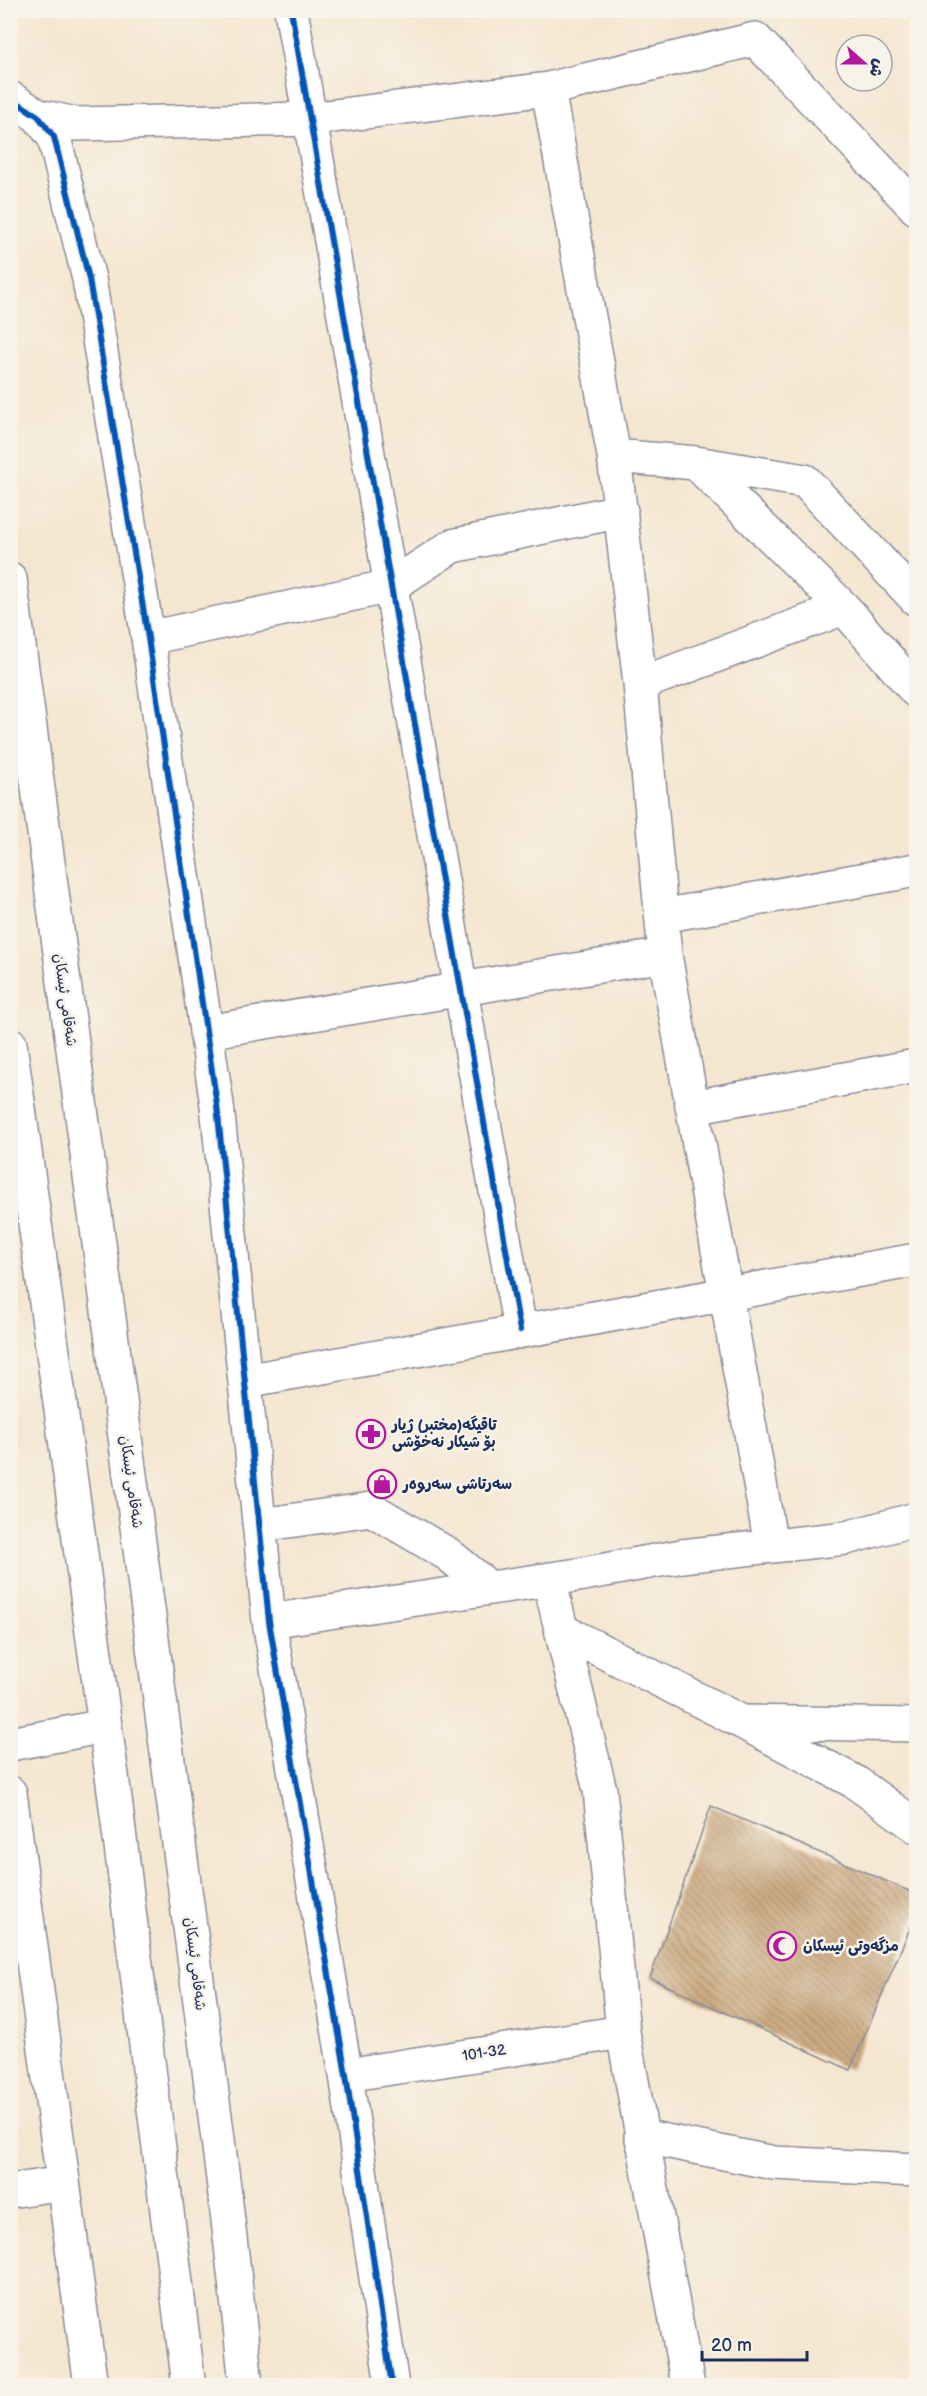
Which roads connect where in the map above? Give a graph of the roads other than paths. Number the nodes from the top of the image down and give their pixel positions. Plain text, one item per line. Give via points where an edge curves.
1 (291, 10) edge
2 (753, 25) edge
3 (548, 89) junction
4 (10, 98) edge
5 (38, 116) junction
6 (310, 119) junction
7 (916, 208) edge
8 (614, 456) junction
9 (696, 463) junction
10 (621, 511) junction
11 (10, 579) edge
12 (391, 586) junction
13 (916, 599) edge
14 (844, 608) junction
15 (147, 638) junction
16 (640, 684) junction
17 (916, 691) edge
18 (916, 870) edge
19 (662, 916) junction
20 (665, 954) junction
21 (461, 990) junction
22 (206, 1032) junction
23 (10, 1044) edge
24 (916, 1066) edge
25 (692, 1107) junction
26 (916, 1260) edge
27 (726, 1293) junction
28 (520, 1330) junction
29 (245, 1381) junction
30 (916, 1519) edge
31 (261, 1525) junction
32 (771, 1545) junction
33 (549, 1579) junction
34 (489, 1588) junction
35 (269, 1621) junction
36 (563, 1631) junction
37 (742, 1722) junction
38 (916, 1725) edge
39 (105, 1726) junction
40 (10, 1744) edge
41 (10, 1793) edge
42 (916, 1827) edge
43 (17, 1899) edge
44 (623, 2032) junction
45 (346, 2075) junction
46 (641, 2136) junction
47 (916, 2170) edge
48 (63, 2183) junction
49 (10, 2191) edge
50 (91, 2385) edge
51 (189, 2385) edge
52 (246, 2385) edge
53 (392, 2385) edge
54 (688, 2385) edge

1 - 6 street
2 - 3 street
2 - 7 street
3 - 6 street
3 - 8 street
4 - 5 street
5 - 6 street via 76,124
5 - 15 street via 54,137 89,279
6 - 12 street
8 - 9 street
8 - 10 street
9 - 13 street via 805,481
9 - 14 street
10 - 12 street via 452,546
10 - 16 street
11 - 52 street, شەقامی ئیسکان via 158,1680
12 - 15 street
12 - 21 street
14 - 16 street
14 - 17 street
15 - 22 street
16 - 19 street
18 - 19 street
19 - 20 street
20 - 21 street
20 - 25 street
21 - 22 street
21 - 28 street
22 - 29 street
23 - 39 street
24 - 25 street
25 - 27 street
26 - 27 street
27 - 28 street
27 - 32 street
28 - 29 street
29 - 31 street
30 - 32 street via 846,1538
31 - 34 street via 371,1509 449,1555
31 - 35 street
32 - 33 street
33 - 34 street
33 - 36 street
34 - 35 street
35 - 45 street
36 - 37 street
36 - 44 street via 600,1790
37 - 38 street
37 - 42 street via 855,1782
39 - 40 street
39 - 51 street
41 - 43 street
43 - 48 street
44 - 45 street, 101-32
44 - 46 street
45 - 53 street
46 - 47 street via 774,2163
46 - 54 street
48 - 49 street
48 - 50 street

